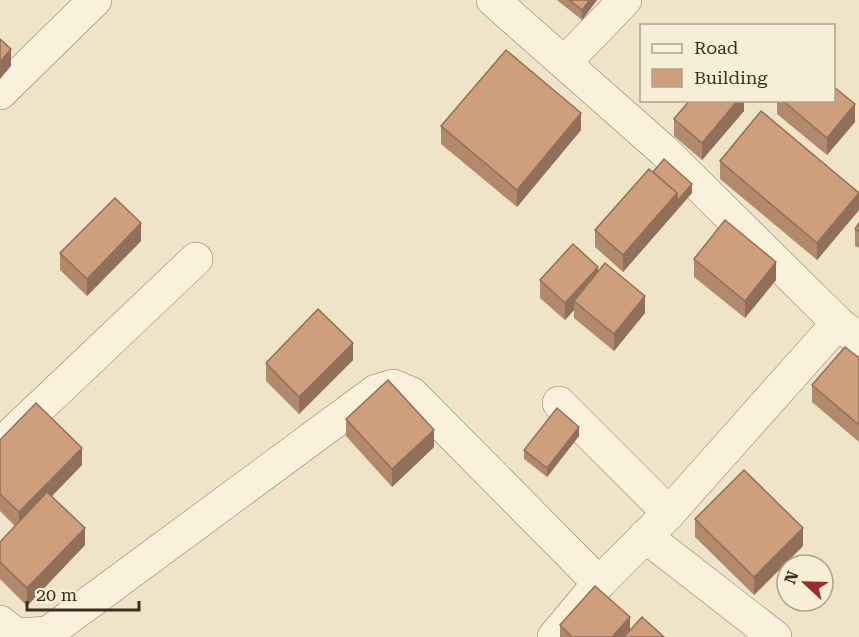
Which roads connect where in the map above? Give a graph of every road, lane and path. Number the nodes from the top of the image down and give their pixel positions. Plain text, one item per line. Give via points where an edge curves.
1 (95, 0) edge
2 (494, 0) edge
3 (625, 0) edge
4 (565, 62) junction
5 (0, 93) edge
6 (196, 259) dead end
7 (849, 332) edge
8 (559, 403) dead end
9 (0, 445) edge
10 (669, 513) junction
11 (645, 536) junction
12 (599, 583) junction
13 (0, 622) edge
14 (554, 637) edge
15 (775, 637) edge

1 - 5 street
2 - 4 street
3 - 4 street
4 - 7 street via 664,151
6 - 9 street
7 - 10 street
8 - 10 street
10 - 11 street
11 - 12 street
11 - 15 street
12 - 13 street via 412,394 393,386 375,392 48,633 17,635
12 - 14 street

